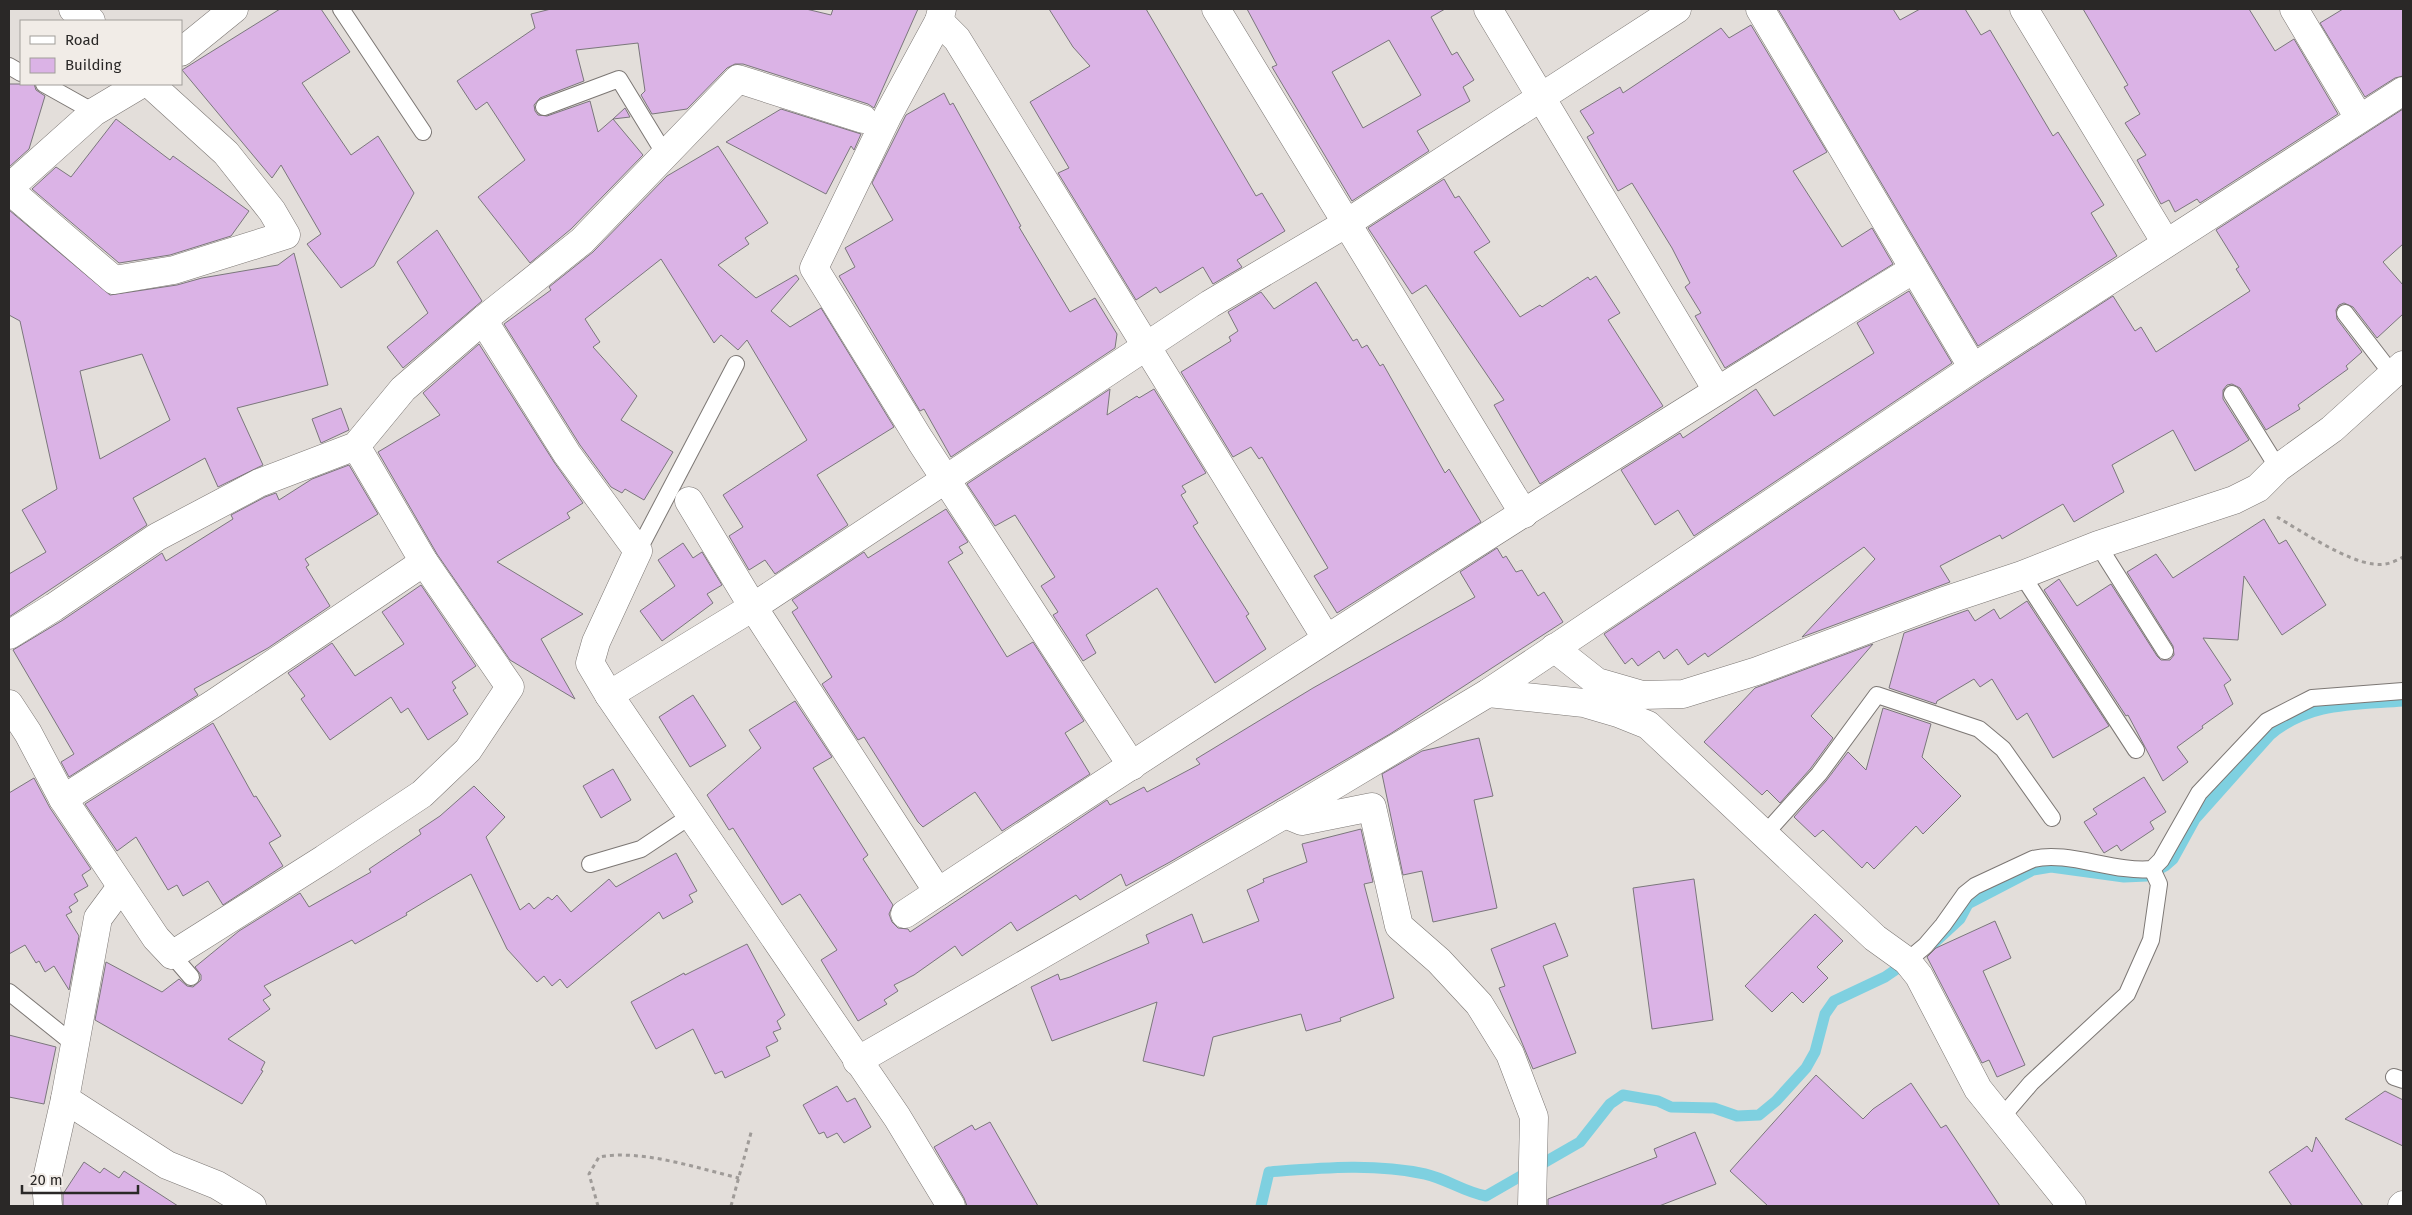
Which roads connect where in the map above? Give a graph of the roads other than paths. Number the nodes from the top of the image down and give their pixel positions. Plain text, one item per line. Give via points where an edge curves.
1 (73, 9) edge
2 (234, 9) edge
3 (341, 9) edge
4 (1216, 9) edge
5 (1488, 9) edge
6 (1677, 9) edge
7 (1760, 9) edge
8 (2024, 9) edge
9 (2294, 9) edge
10 (941, 15) edge
11 (90, 20) edge
12 (182, 51) edge
13 (9, 66) edge
14 (20, 72) edge
15 (46, 85) edge
16 (140, 85) edge
17 (151, 85) edge
18 (2403, 91) edge
19 (1541, 97) junction
20 (544, 106) dead end
21 (94, 112) junction
22 (2359, 118) junction
23 (864, 119) dead end
24 (423, 132) dead end
25 (666, 156) junction
26 (9, 189) edge
27 (1347, 223) junction
28 (2166, 243) junction
29 (1914, 269) junction
30 (2345, 313) dead end
31 (483, 320) junction
32 (1145, 347) junction
33 (736, 364) dead end
34 (1973, 368) junction
35 (2397, 369) edge
36 (1717, 390) junction
37 (2232, 394) dead end
38 (356, 446) junction
39 (2278, 468) junction
40 (945, 478) junction
41 (689, 501) dead end
42 (1524, 514) junction
43 (2098, 545) junction
44 (638, 551) junction
45 (424, 562) junction
46 (2022, 575) junction
47 (753, 607) junction
48 (9, 635) edge
49 (1326, 638) junction
50 (1554, 648) junction
51 (2165, 652) dead end
52 (2403, 691) edge
53 (1488, 693) junction
54 (609, 695) junction
55 (9, 704) edge
56 (2136, 750) dead end
57 (1132, 766) junction
58 (63, 799) junction
59 (1285, 814) junction
60 (692, 815) junction
61 (2052, 818) dead end
62 (1764, 835) junction
63 (590, 864) dead end
64 (2152, 869) junction
65 (121, 887) junction
66 (938, 892) junction
67 (905, 914) dead end
68 (172, 956) junction
69 (1907, 961) junction
70 (191, 976) dead end
71 (9, 992) edge
72 (75, 1045) junction
73 (857, 1061) junction
74 (65, 1100) junction
75 (2000, 1118) junction
76 (48, 1206) edge
77 (252, 1206) edge
78 (951, 1206) edge
79 (1532, 1206) edge
80 (2072, 1206) edge

1 - 11 street
2 - 12 street
3 - 24 lane
4 - 27 street
5 - 19 street
6 - 19 street
7 - 29 street
8 - 28 street
9 - 22 street
10 - 32 street
10 - 40 street via 888,115 814,268
13 - 14 lane
15 - 21 lane
16 - 21 street
17 - 26 street via 226,154 286,234 174,270 114,280
18 - 22 street
19 - 27 street
19 - 36 street
20 - 25 lane via 619,79
21 - 26 street
22 - 28 street
23 - 25 street via 738,79
25 - 31 street via 582,241
27 - 32 street via 1210,304
27 - 42 street
28 - 34 street
29 - 34 street
29 - 36 street
30 - 35 lane
31 - 38 street via 403,389
31 - 44 street via 567,454
32 - 40 street
32 - 49 street
33 - 44 lane
34 - 50 street
35 - 39 street via 2332,429
36 - 42 street
37 - 39 lane
38 - 45 street
38 - 48 street via 259,483 165,533
39 - 43 street via 2258,488 2242,496
40 - 47 street
40 - 57 street
41 - 47 street
42 - 49 street
43 - 46 street
43 - 51 lane
44 - 54 street via 596,642 590,663
45 - 58 street via 213,704
45 - 68 street via 510,687 468,750 422,794
46 - 50 street via 1757,671 1683,694 1642,695 1598,682
46 - 56 lane
47 - 54 street
47 - 66 street
49 - 57 street
50 - 53 street
52 - 64 lane via 2312,698 2267,721 2199,794 2161,860
53 - 59 street
53 - 62 street via 1584,703 1648,725
54 - 60 street
55 - 58 street
57 - 66 street
58 - 65 street
59 - 73 street
59 - 79 street via 1302,821 1372,807 1399,926 1439,961 1480,1004 1510,1054 1534,1117
60 - 63 lane via 641,848
60 - 73 street
61 - 62 lane via 2003,749 1979,729 1878,695 1819,774
62 - 69 street via 1875,938
64 - 69 lane via 2129,869 2057,858 2032,859 1970,890 1943,925
64 - 75 lane via 2159,884 2151,940 2127,994 2031,1082
65 - 68 street
65 - 72 street via 98,918
66 - 67 street
68 - 70 lane
69 - 75 street via 1919,976 1978,1090
71 - 72 lane
72 - 74 street
73 - 78 street via 897,1117
74 - 76 street via 46,1183
74 - 77 street via 167,1165 217,1185
75 - 80 street

